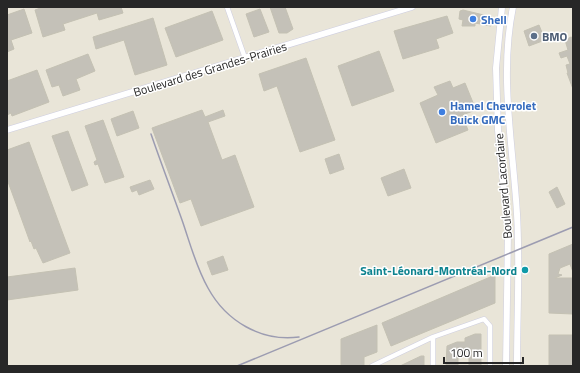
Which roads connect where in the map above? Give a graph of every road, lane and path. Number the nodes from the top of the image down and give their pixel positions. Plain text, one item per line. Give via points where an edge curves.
1 (227, 7) edge
2 (412, 7) edge
3 (501, 7) edge
4 (513, 7) edge
5 (245, 58) junction
6 (7, 130) edge
7 (433, 337) junction
8 (372, 366) edge
9 (433, 366) edge
10 (490, 366) edge
11 (506, 366) edge
12 (517, 366) edge

1 - 5 street
2 - 5 main road, Boulevard des Grandes-Prairies
3 - 11 main road, Boulevard Lacordaire via 496,72 499,144 508,230
4 - 12 main road, Boulevard Lacordaire via 508,46 508,86 517,216
5 - 6 main road, Boulevard des Grandes-Prairies
7 - 8 street
7 - 9 street
7 - 10 street via 484,320 490,326

